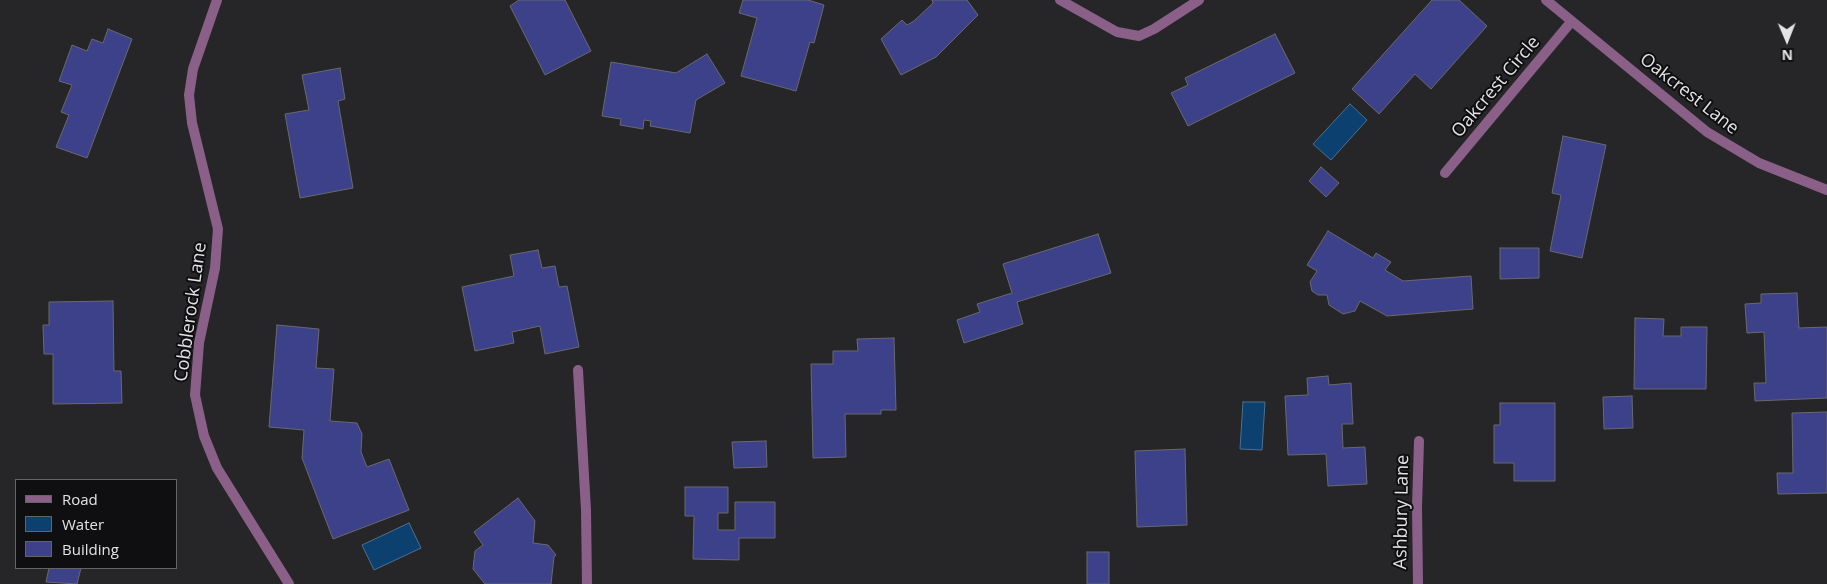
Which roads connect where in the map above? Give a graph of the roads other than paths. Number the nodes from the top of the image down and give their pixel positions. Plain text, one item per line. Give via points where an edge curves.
1 (217, 0) edge
2 (1060, 0) edge
3 (1199, 0) edge
4 (1546, 0) edge
5 (1571, 22) junction
6 (1445, 173) dead end
7 (1827, 190) edge
8 (578, 370) dead end
9 (1420, 441) dead end
10 (288, 584) edge
11 (587, 584) edge
12 (1418, 584) edge

1 - 10 street, Cobblerock Lane via 193,69 188,95 216,217 218,240 199,343 195,395 204,436 217,468
2 - 3 street via 1118,32 1139,36
4 - 5 street, Oakcrest Lane
5 - 6 street, Oakcrest Circle
5 - 7 street, Oakcrest Lane via 1707,132 1759,162
8 - 11 street
9 - 12 street, Ashbury Lane

